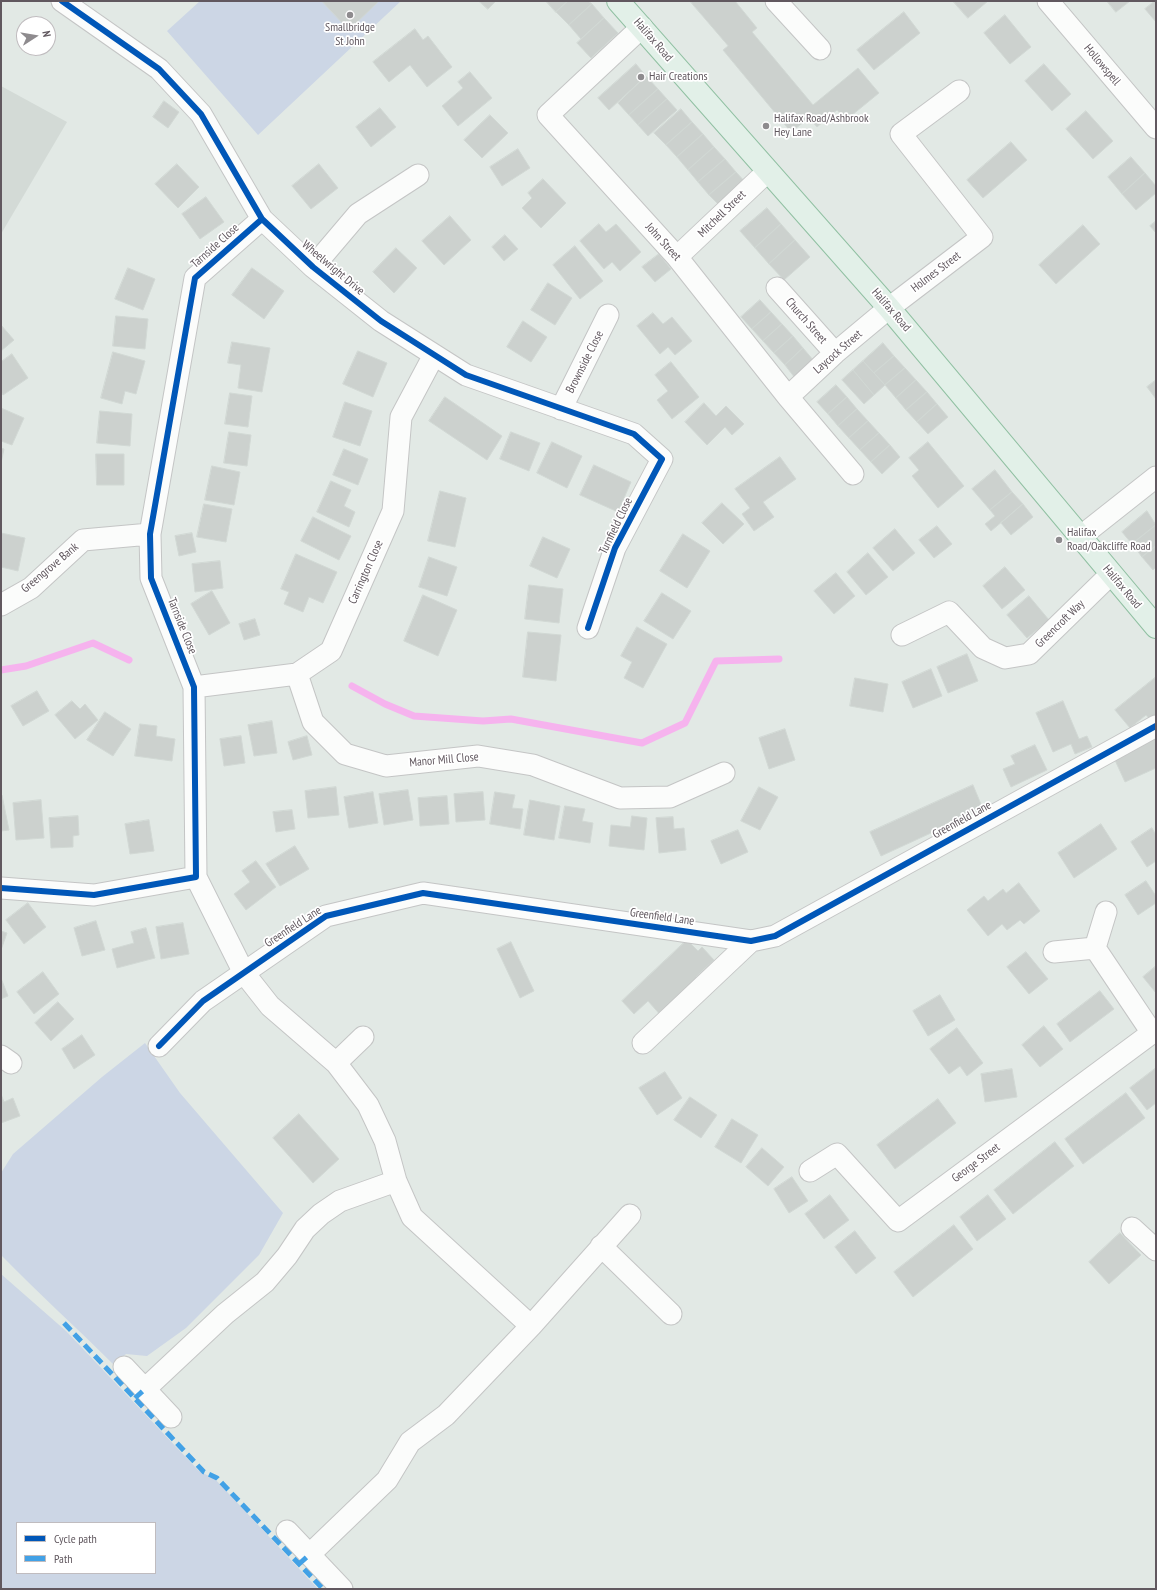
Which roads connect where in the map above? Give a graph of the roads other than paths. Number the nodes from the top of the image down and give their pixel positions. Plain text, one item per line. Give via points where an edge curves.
1 (62, 1) edge
2 (618, 1) edge
3 (776, 1) edge
4 (1048, 1) edge
5 (642, 27) junction
6 (820, 49) dead end
7 (959, 91) dead end
8 (1156, 128) edge
9 (768, 171) junction
10 (418, 176) dead end
11 (262, 219) junction
12 (677, 257) junction
13 (313, 267) junction
14 (777, 288) dead end
15 (889, 308) junction
16 (608, 315) dead end
17 (835, 354) junction
18 (434, 355) junction
19 (788, 397) junction
20 (561, 408) junction
21 (662, 459) joint
22 (853, 474) dead end
23 (1156, 477) edge
24 (150, 534) junction
25 (1080, 537) junction
26 (1111, 574) junction
27 (1, 605) edge
28 (1156, 627) edge
29 (588, 628) dead end
30 (902, 635) dead end
31 (297, 674) junction
32 (194, 687) junction
33 (1156, 726) edge
34 (724, 773) dead end
35 (196, 877) junction
36 (1, 888) edge
37 (1106, 912) dead end
38 (751, 941) junction
39 (1094, 948) junction
40 (1054, 952) dead end
41 (244, 973) junction
42 (1154, 1032) edge
43 (363, 1037) dead end
44 (644, 1043) dead end
45 (159, 1046) dead end
46 (336, 1063) junction
47 (810, 1171) dead end
48 (396, 1181) junction
49 (630, 1215) dead end
50 (1132, 1228) dead end
51 (601, 1246) junction
52 (1156, 1250) edge
53 (671, 1314) dead end
54 (531, 1326) junction
55 (124, 1367) dead end
56 (145, 1389) junction
57 (171, 1417) dead end
58 (287, 1531) dead end
59 (309, 1555) junction
60 (342, 1589) edge

1 - 11 street, Wheelwright Drive via 158,70 201,114
2 - 5 highway, Halifax Road
3 - 6 street
4 - 8 street, Hollowspell
5 - 9 highway, Halifax Road
5 - 12 street, John Street via 548,115
7 - 15 street, Holmes Street via 901,134 982,237
9 - 12 street, Mitchell Street
9 - 15 highway, Halifax Road
10 - 13 street via 358,214
11 - 13 street, Wheelwright Drive
11 - 24 street, Tarnside Close via 195,278
12 - 19 street, John Street
13 - 18 street, Wheelwright Drive via 381,322
14 - 17 street, Church Street
15 - 17 street, Laycock Street
15 - 25 highway, Halifax Road
16 - 20 street, Brownside Close
17 - 19 street, Laycock Street
18 - 20 street, Wheelwright Drive via 466,375
18 - 31 street, Carrington Close via 401,417 393,511 390,518 331,651
19 - 22 street, John Street
20 - 21 street, Wheelwright Drive via 634,434
21 - 29 street, Turnfield Close via 615,548
23 - 25 street
24 - 27 street, Greengrove Bank via 83,540 31,588
24 - 32 street, Tarnside Close via 151,578
25 - 26 highway, Halifax Road
26 - 28 highway, Halifax Road
26 - 30 street, Greencroft Way via 1029,654 1005,658 983,648 948,612
31 - 32 street, Carrington Close
31 - 34 street, Manor Mill Close via 313,722 345,754 386,766 478,756 533,765 620,798 670,797
32 - 35 street, Tarnside Close
33 - 38 street, Greenfield Lane via 775,936
35 - 36 street via 94,895
35 - 41 street
37 - 39 street
38 - 41 street, Greenfield Lane via 423,893 326,916
38 - 44 street
39 - 40 street
39 - 42 street, George Street
41 - 45 street, Greenfield Lane via 203,1001
41 - 46 street via 270,1006
42 - 47 street, George Street via 898,1221 837,1154
43 - 46 street
46 - 48 street via 368,1104 385,1141
48 - 54 street via 412,1217
48 - 56 street via 340,1200 321,1214 305,1229 265,1282 225,1314
49 - 51 street
50 - 52 street
51 - 53 street
51 - 54 street
54 - 59 street via 446,1415 410,1442 387,1480
55 - 56 street
56 - 57 street
58 - 59 street
59 - 60 street

